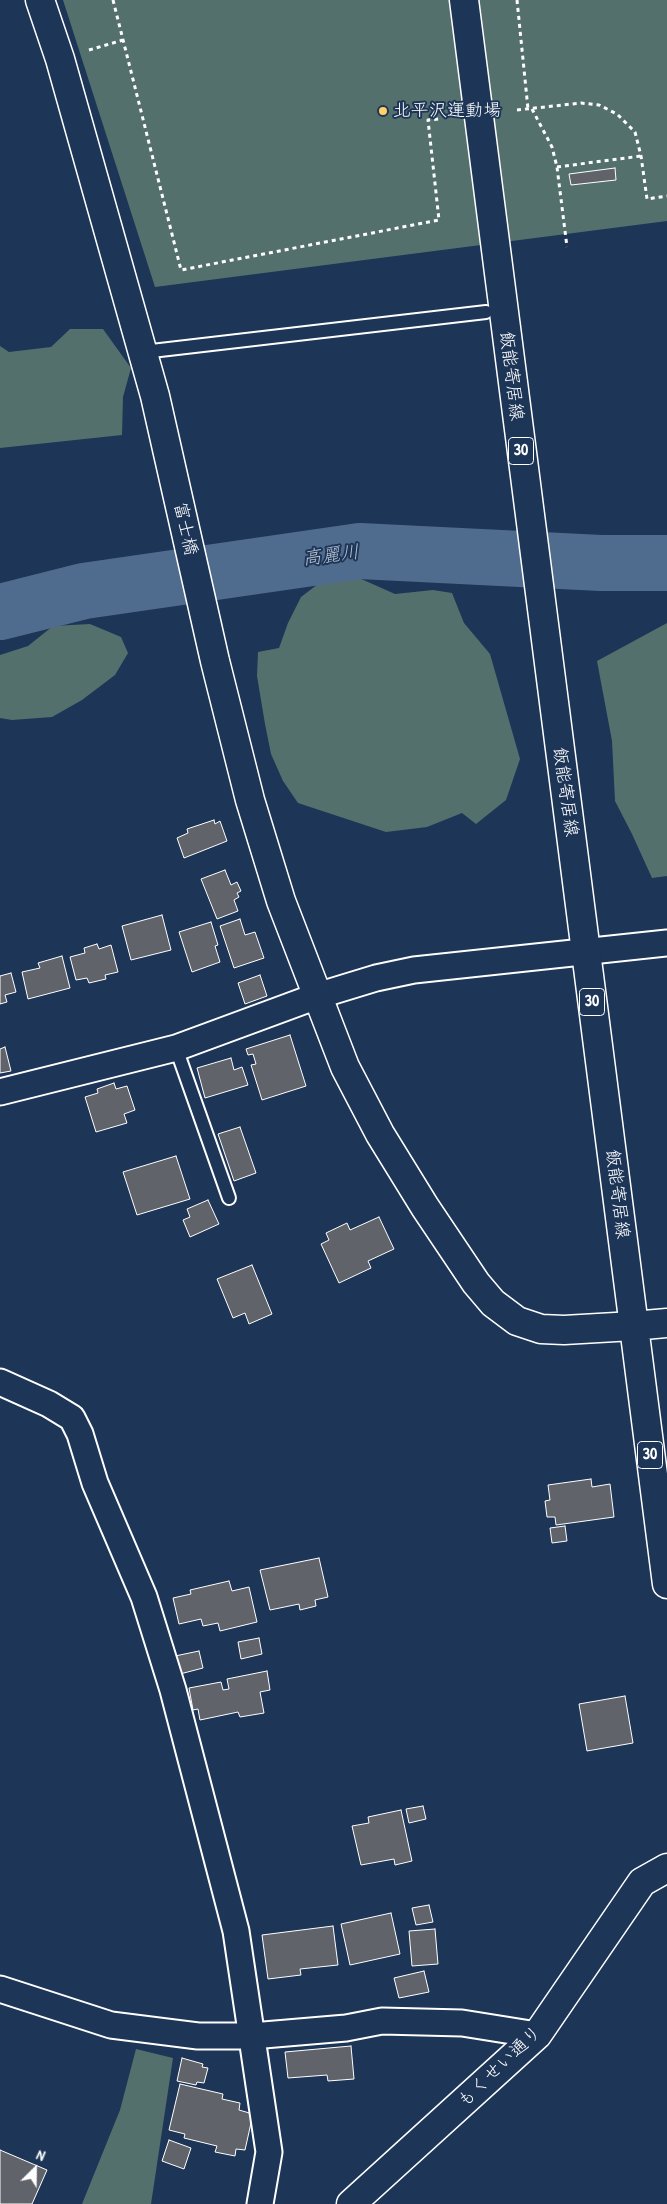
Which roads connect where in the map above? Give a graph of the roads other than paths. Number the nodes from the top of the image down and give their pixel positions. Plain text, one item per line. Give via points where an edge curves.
1 (40, 0) edge
2 (464, 0) edge
3 (486, 312) dead end
4 (143, 352) junction
5 (667, 943) edge
6 (586, 952) junction
7 (317, 996) junction
8 (176, 1048) junction
9 (0, 1092) edge
10 (229, 1198) dead end
11 (667, 1323) edge
12 (633, 1326) junction
13 (0, 1382) edge
14 (658, 1454) edge
15 (663, 1526) edge
16 (667, 1584) edge
17 (667, 1868) edge
18 (0, 1989) edge
19 (537, 2035) junction
20 (252, 2036) junction
21 (260, 2204) edge
22 (352, 2204) edge

1 - 4 street, 富士橋 via 60,59
2 - 6 street, 飯能寄居線 / 30
3 - 4 lane
4 - 7 street, 富士橋 via 250,800 281,901
5 - 6 street
6 - 7 street via 414,970
6 - 12 street, 飯能寄居線 / 30
7 - 8 street
7 - 12 street, 富士橋 via 345,1067 380,1134 476,1283 493,1303 516,1321 541,1329
8 - 9 street
8 - 10 lane
11 - 12 street, 富士橋
12 - 14 street, 飯能寄居線 / 30
13 - 20 street via 72,1418 95,1482 144,1597 173,1690 236,1931
14 - 15 street, 飯能寄居線 / 30
15 - 16 street, 飯能寄居線 / 30
17 - 19 street, もくせい通り via 642,1882
18 - 20 street via 111,2025 198,2036
19 - 20 street via 462,2023 382,2021 346,2028
19 - 22 street, もくせい通り
20 - 21 street via 269,2152

